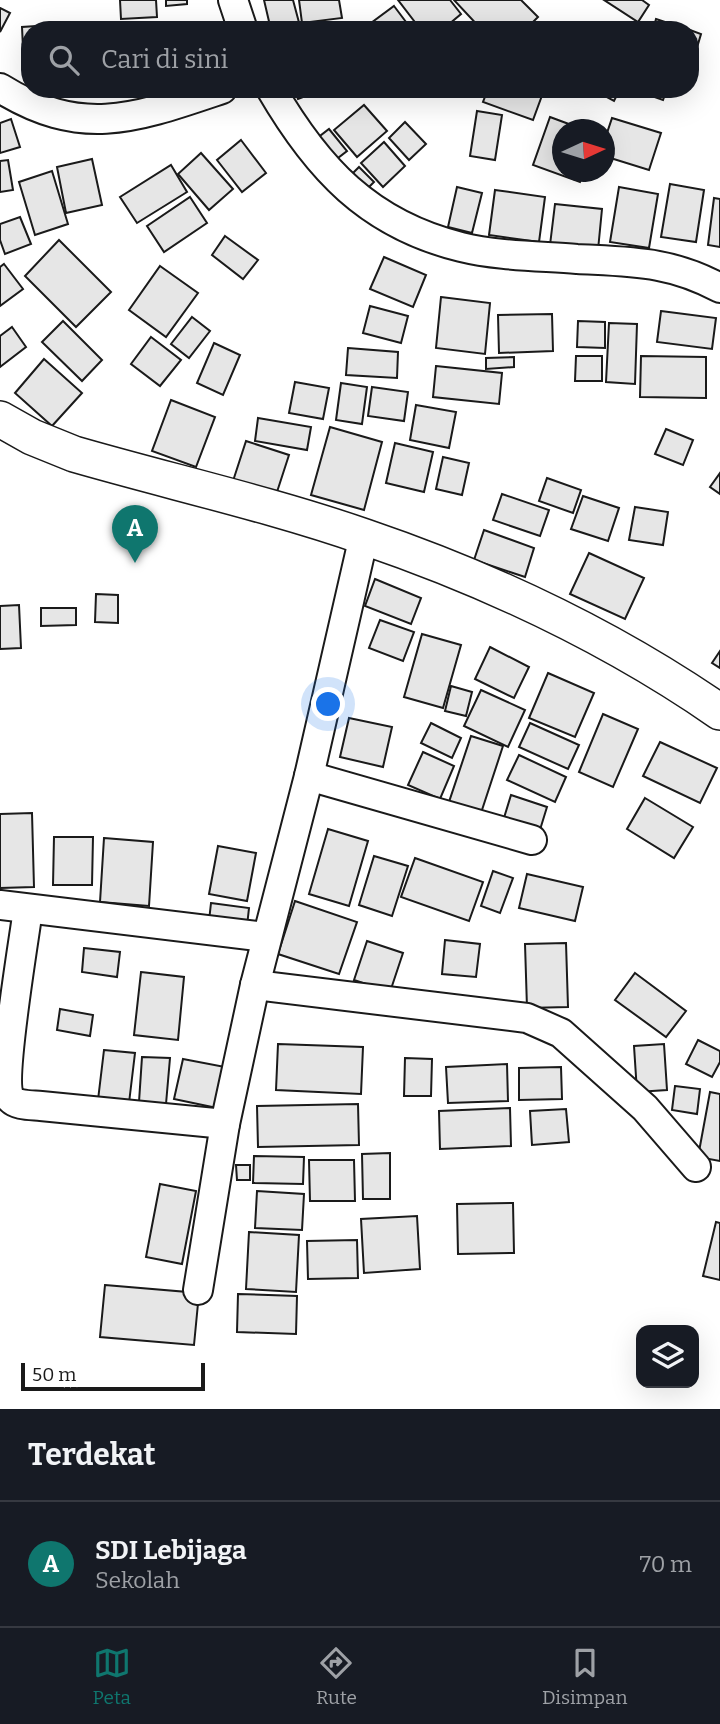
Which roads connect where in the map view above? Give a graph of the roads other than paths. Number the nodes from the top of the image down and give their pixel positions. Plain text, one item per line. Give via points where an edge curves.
1 (233, 0) edge
2 (240, 21) edge
3 (0, 88) edge
4 (192, 98) edge
5 (277, 98) edge
6 (720, 288) edge
7 (0, 419) edge
8 (364, 536) junction
9 (720, 712) edge
10 (309, 776) junction
11 (532, 841) dead end
12 (0, 905) edge
13 (28, 909) junction
14 (265, 937) junction
15 (255, 985) junction
16 (4, 1109) edge
17 (225, 1124) junction
18 (695, 1167) dead end
19 (198, 1290) dead end

1 - 2 street
3 - 4 street via 30,107 64,118 101,120
5 - 6 street via 316,159 357,198 400,224 461,247 668,265
7 - 8 main road via 74,454
8 - 9 main road via 520,597 582,627
8 - 10 street
10 - 11 street
10 - 14 street
12 - 13 street
13 - 14 street
13 - 16 street via 5,1062
14 - 15 street
15 - 17 street
15 - 18 street via 527,1018 561,1033 645,1108
16 - 17 street via 15,1102
17 - 19 street

